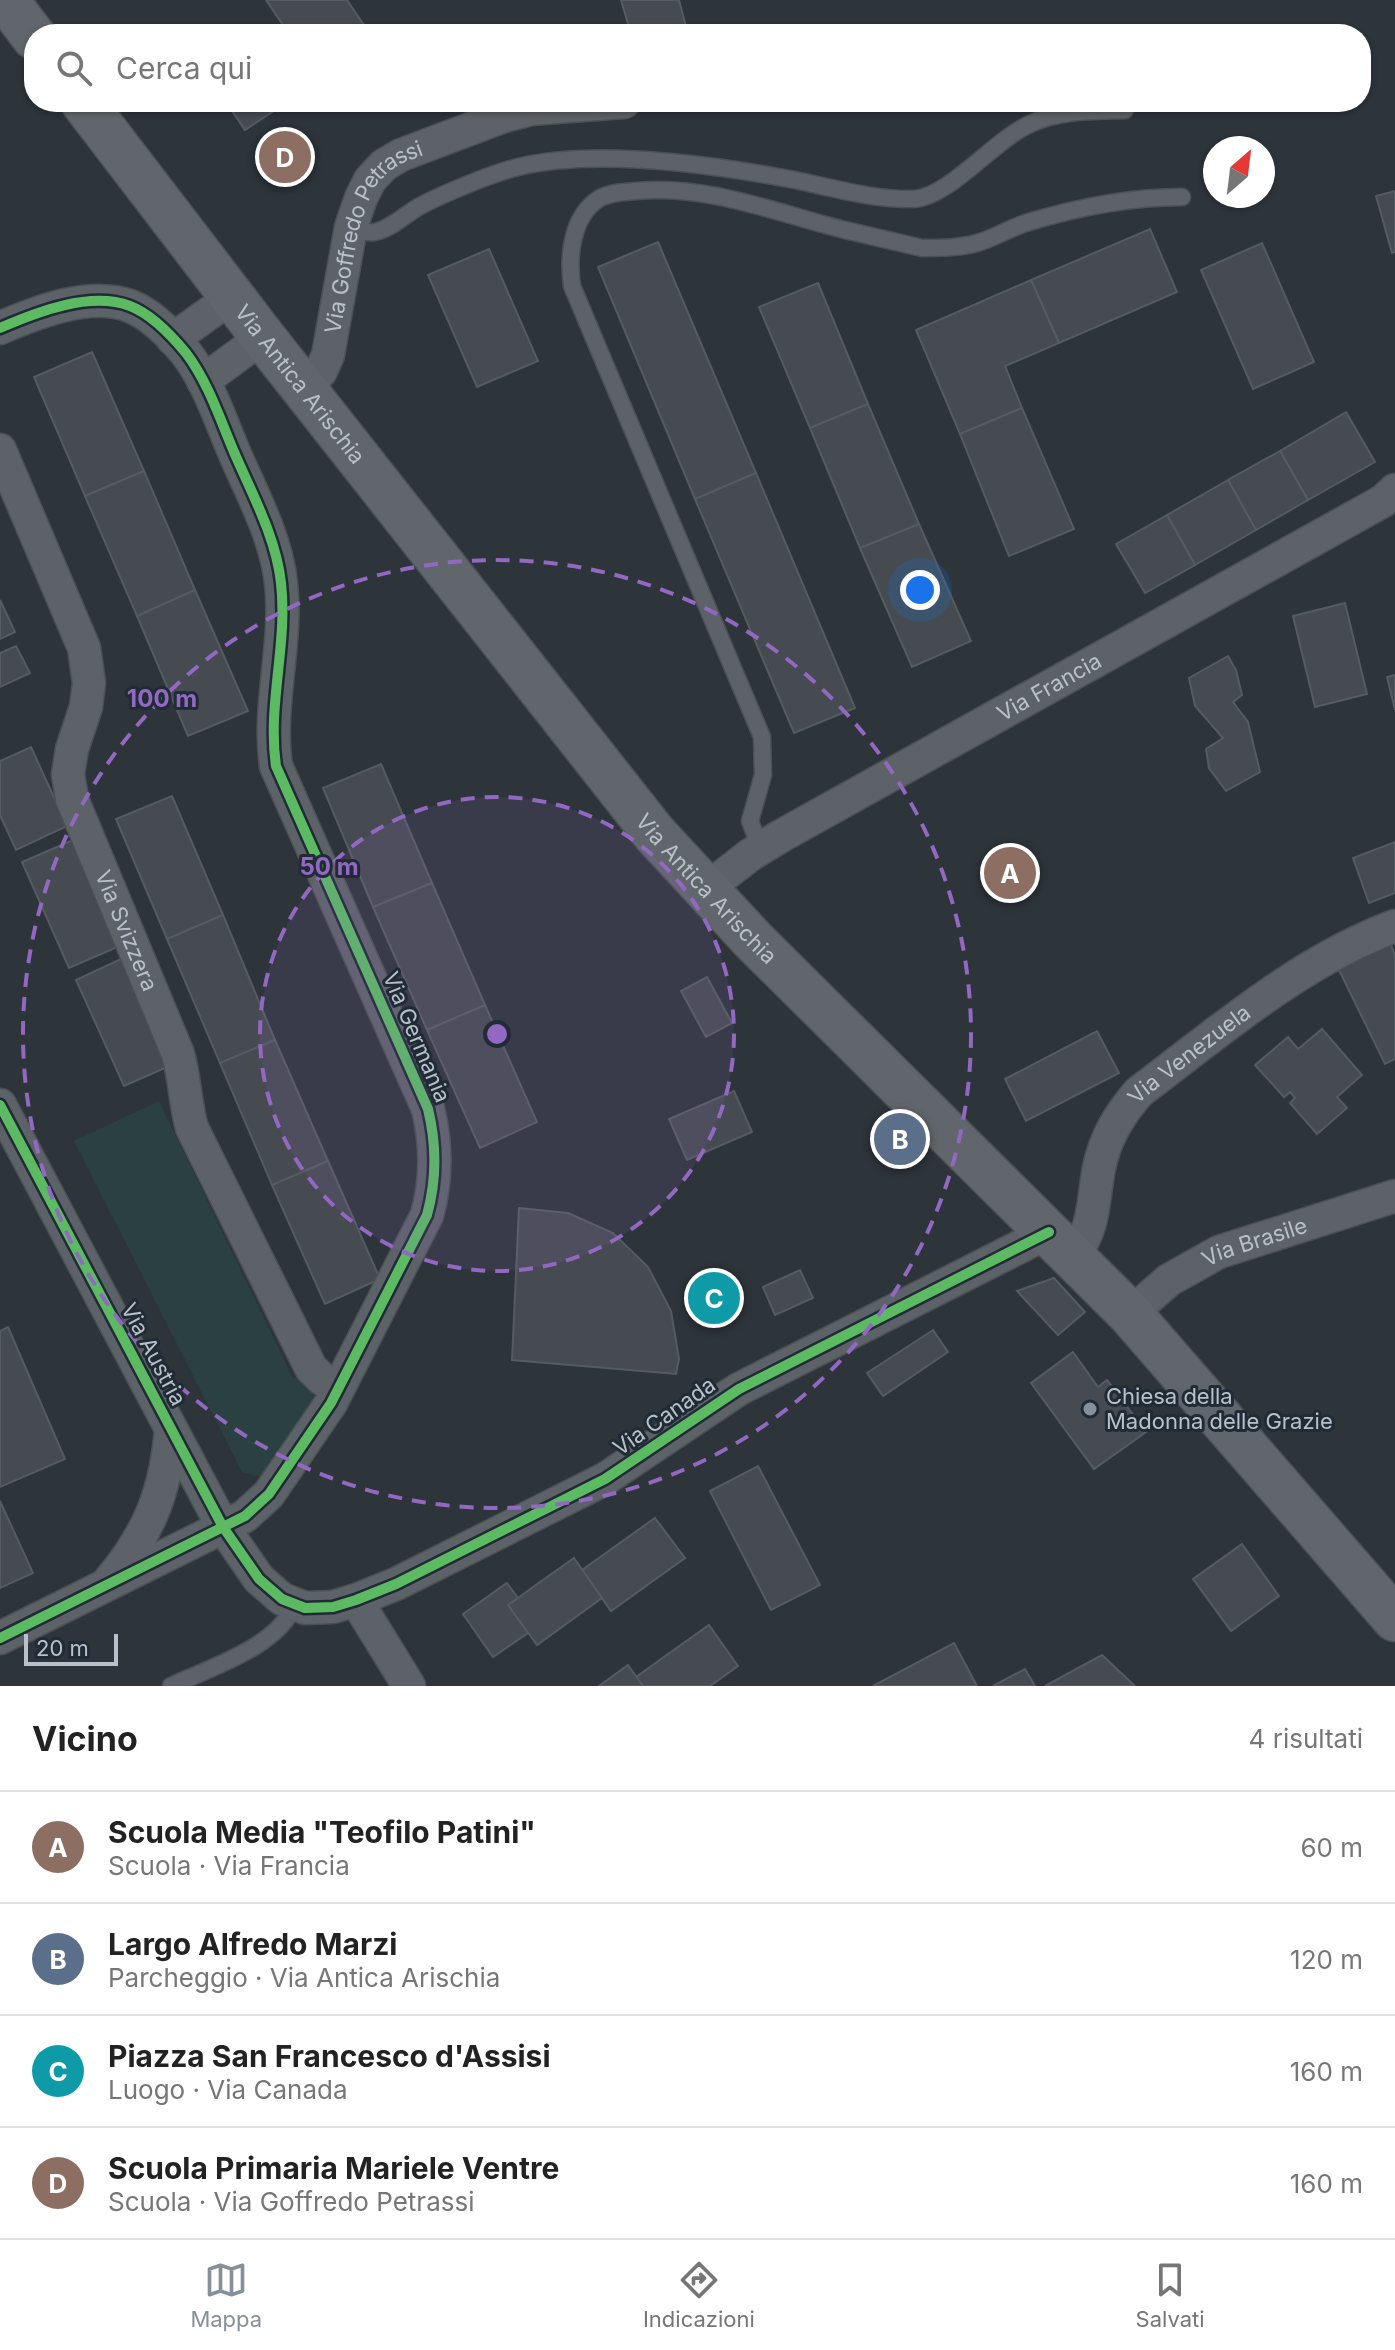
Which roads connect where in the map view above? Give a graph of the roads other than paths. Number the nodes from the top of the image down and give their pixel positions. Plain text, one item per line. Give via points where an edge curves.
1 (6, 0) edge
2 (24, 24) edge
3 (91, 112) edge
4 (519, 112) edge
5 (1088, 112) edge
6 (1182, 197) dead end
7 (351, 227) junction
8 (232, 297) junction
9 (0, 328) edge
10 (263, 337) junction
11 (173, 339) junction
12 (203, 381) junction
13 (305, 389) junction
14 (0, 450) edge
15 (1395, 490) edge
16 (760, 848) junction
17 (705, 890) junction
18 (1395, 926) edge
19 (0, 1105) edge
20 (1395, 1196) edge
21 (1061, 1244) junction
22 (1130, 1314) junction
23 (338, 1389) junction
24 (171, 1429) junction
25 (223, 1527) junction
26 (105, 1585) junction
27 (356, 1600) junction
28 (294, 1605) junction
29 (1395, 1619) edge
30 (0, 1638) edge
31 (171, 1686) edge
32 (409, 1686) edge

1 - 2 main road
3 - 8 main road, Via Antica Arischia
4 - 7 street, Via Goffredo Petrassi via 384,165 370,180
5 - 7 lane via 1031,123 1000,141 938,192 917,199 739,171 583,159 517,167 422,205 373,232
6 - 16 lane via 1079,208 949,249 922,248 699,193 613,193 585,214 569,261 572,286 762,737 763,775 750,821
7 - 13 street, Via Goffredo Petrassi via 328,355
8 - 10 main road, Via Antica Arischia
8 - 11 street
9 - 11 street, Via Germania via 74,304 111,303 132,307
10 - 12 street
10 - 13 main road, Via Antica Arischia
11 - 12 street, Via Germania
12 - 23 street, Via Germania via 279,565 283,612 272,719 276,766 428,1109 435,1137 427,1215
13 - 17 main road, Via Antica Arischia via 654,833
14 - 23 street, Via Svizzera via 89,665 86,707 68,774 72,799 178,1054 192,1128 311,1368
15 - 16 street, Via Francia
16 - 17 street, Via Francia
17 - 21 main road, Via Antica Arischia
18 - 21 street, Via Venezuela via 1331,954 1278,988 1139,1092 1108,1137 1086,1238
19 - 24 street, Via Austria
20 - 22 street, Via Brasile via 1219,1252 1169,1280
21 - 22 main road, Via Antica Arischia
21 - 27 street, Via Canada via 739,1389 605,1479
22 - 29 main road, Via Antica Arischia
23 - 25 street, Via Germania via 269,1494
24 - 25 street, Via Austria
24 - 26 street, Via Germania via 158,1500 125,1563
25 - 26 street, Via Germania
25 - 28 street, Via Austria via 259,1579
26 - 30 street, Via Germania
27 - 28 street, Via Canada via 333,1607
27 - 32 street
28 - 31 lane via 287,1620 262,1643

